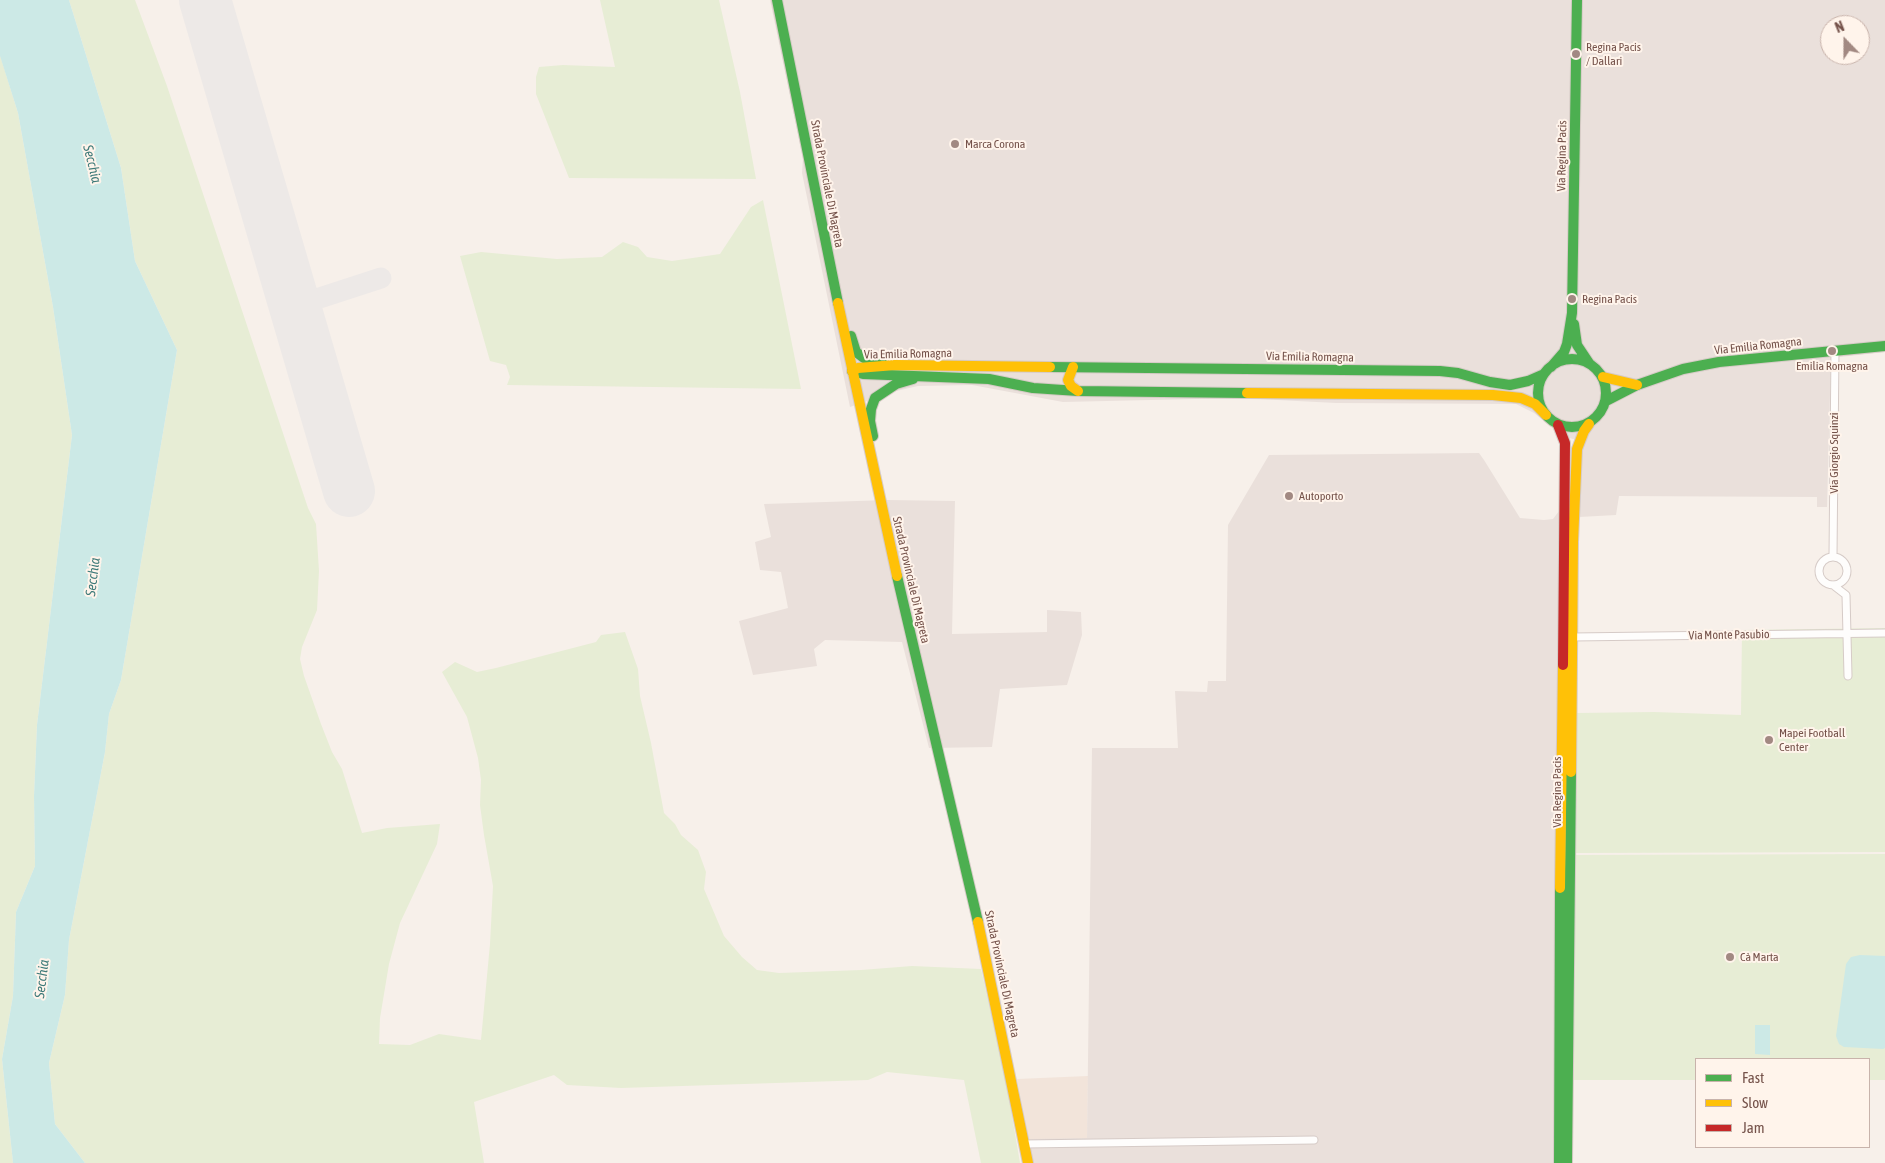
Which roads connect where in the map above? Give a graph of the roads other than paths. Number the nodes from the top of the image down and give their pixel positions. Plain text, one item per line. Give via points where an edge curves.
1 (777, 0) edge
2 (1577, 0) edge
3 (833, 282) junction
4 (1572, 313) junction
5 (1885, 346) edge
6 (1835, 350) junction
7 (1589, 363) junction
8 (895, 365) junction
9 (1073, 367) junction
10 (1547, 370) junction
11 (852, 371) junction
12 (922, 377) junction
13 (1603, 378) junction
14 (1637, 385) junction
15 (1078, 391) junction
16 (1606, 401) junction
17 (1546, 416) junction
18 (1589, 424) junction
19 (1558, 425) junction
20 (876, 482) junction
21 (1833, 556) junction
22 (1833, 585) junction
23 (1885, 632) edge
24 (1847, 633) junction
25 (1572, 637) junction
26 (1848, 676) dead end
27 (1314, 1140) dead end
28 (1024, 1144) junction
29 (1028, 1163) edge
30 (1559, 1163) edge
31 (1567, 1163) edge

1 - 3 street, Strada Provinciale Di Magreta
2 - 4 street, Via Regina Pacis
3 - 8 street via 841,287 856,352 864,358
3 - 11 street, Strada Provinciale Di Magreta
4 - 7 street, Via Regina Pacis via 1577,345
4 - 10 street, Via Regina Pacis via 1564,352
5 - 6 street, Via Emilia Romagna
6 - 14 street, Via Emilia Romagna via 1719,362 1683,369
6 - 21 street, Via Giorgio Squinzi
7 - 10 street, Via Emilia Romagna via 1569,359
7 - 13 street
8 - 9 street, Via Emilia Romagna
8 - 11 street, Via Emilia Romagna
9 - 10 street, Via Emilia Romagna via 1440,371 1510,385 1528,381
9 - 15 street via 1068,380
10 - 17 street via 1539,384 1538,395
11 - 12 street, Via Emilia Romagna
11 - 20 street, Strada Provinciale Di Magreta
12 - 15 street, Via Emilia Romagna via 989,379 1033,388
12 - 20 street via 896,384 875,398 870,421 879,465
13 - 14 street
13 - 16 street via 1607,389
14 - 16 street, Via Emilia Romagna
15 - 17 street, Via Emilia Romagna via 1493,395 1521,398 1535,404
16 - 18 street, Via Emilia Romagna via 1603,410
17 - 19 street, Via Emilia Romagna
18 - 19 street via 1574,428
18 - 25 street, Via Regina Pacis via 1577,449
19 - 30 street, Via Regina Pacis via 1565,443
20 - 28 street, Strada Provinciale Di Magreta via 988,965
21 - 22 street via 1842,560 1847,573 1842,582
21 - 22 street via 1825,559 1818,570 1820,578
22 - 24 street via 1846,595
23 - 24 street, Via Monte Pasubio
24 - 25 street, Via Monte Pasubio
24 - 26 street
25 - 31 street, Via Regina Pacis
27 - 28 street
28 - 29 street, Strada Provinciale Di Magreta

